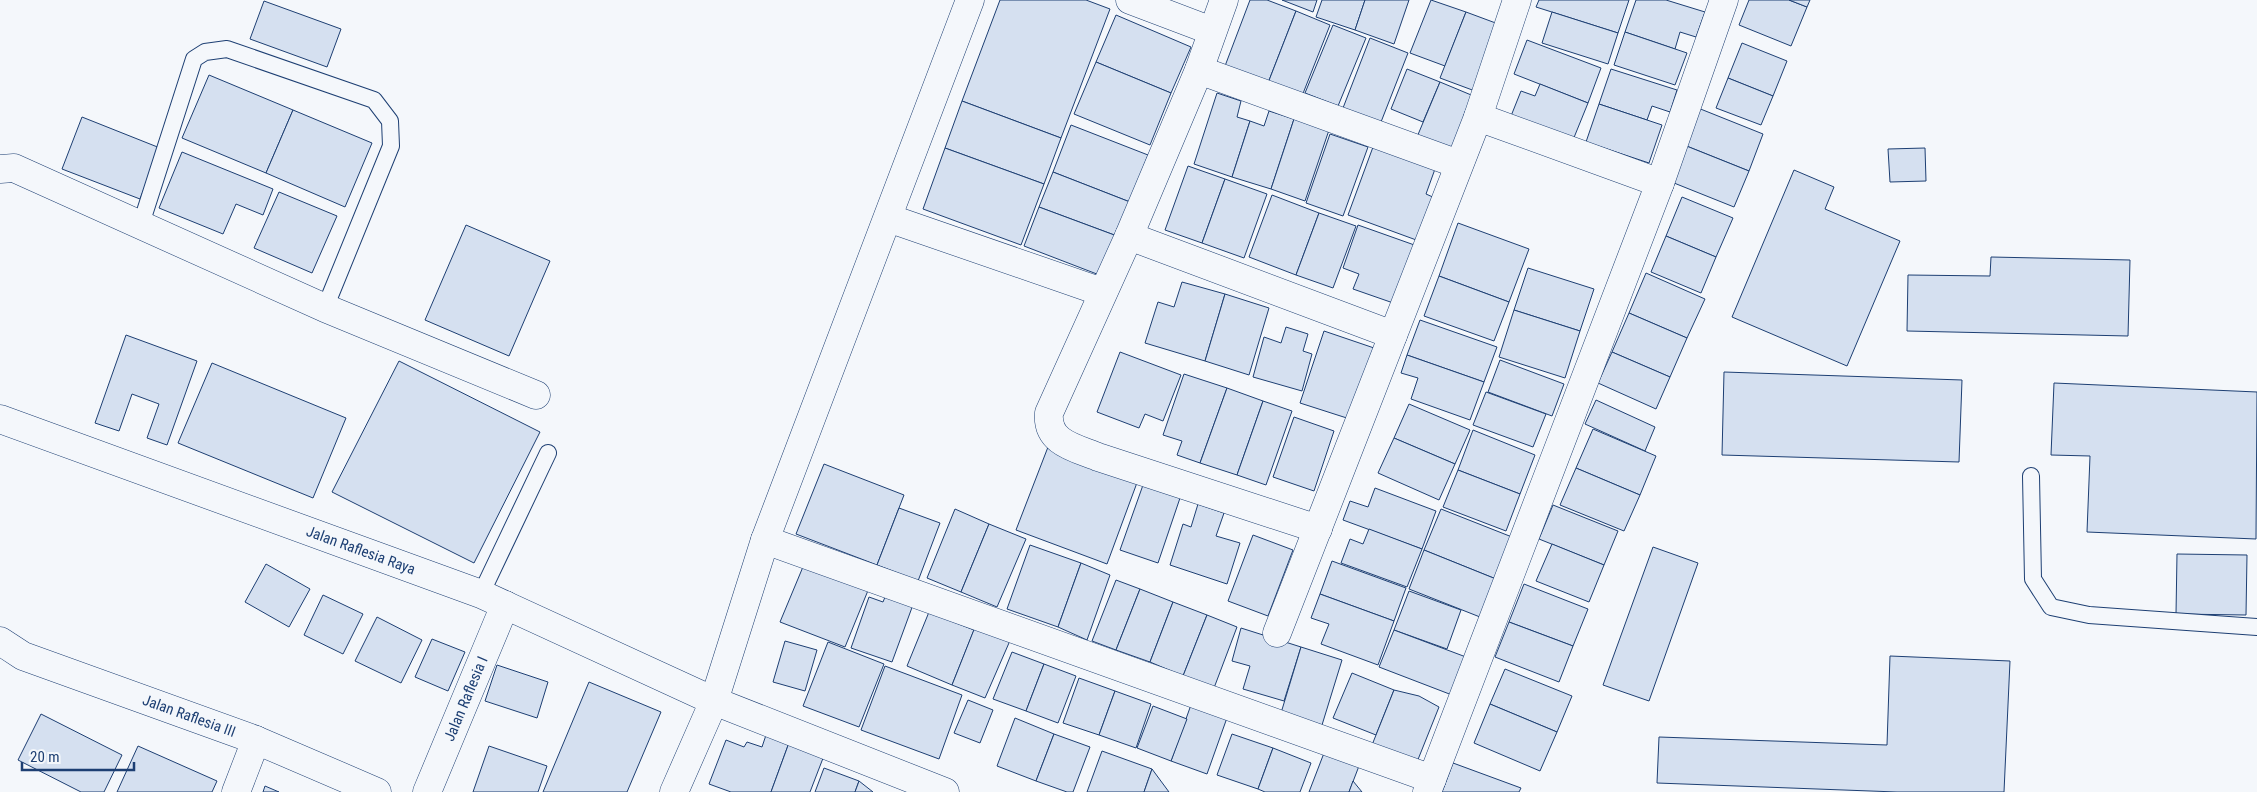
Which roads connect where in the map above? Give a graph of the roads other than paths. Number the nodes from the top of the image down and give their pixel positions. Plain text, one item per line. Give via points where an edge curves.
1 (970, 0) edge
2 (1130, 0) edge
3 (1224, 0) edge
4 (1517, 0) edge
5 (1724, 0) edge
6 (1212, 31) junction
7 (1199, 70) junction
8 (1478, 118) junction
9 (1458, 164) junction
10 (0, 169) edge
11 (1660, 183) junction
12 (888, 218) junction
13 (141, 224) junction
14 (1129, 236) junction
15 (1102, 292) junction
16 (325, 308) junction
17 (1393, 334) junction
18 (536, 394) dead end
19 (0, 420) edge
20 (548, 453) dead end
21 (2032, 476) dead end
22 (1318, 529) junction
23 (765, 540) junction
24 (493, 599) junction
25 (2257, 627) edge
26 (1277, 633) dead end
27 (0, 641) edge
28 (714, 701) junction
29 (256, 740) junction
30 (1429, 785) edge
31 (236, 792) edge
32 (377, 792) edge
33 (427, 792) edge
34 (674, 792) edge
35 (945, 792) edge

1 - 12 street
2 - 6 street
3 - 6 street
4 - 8 street
5 - 11 street
6 - 7 street
7 - 9 street
7 - 14 street
8 - 9 street
8 - 11 street
9 - 17 street
10 - 13 street via 14,168
11 - 30 street
12 - 15 street
12 - 23 street
13 - 16 street
13 - 16 lane via 194,59 205,52 226,49 374,100 390,120 391,146
14 - 15 street
14 - 17 street
15 - 22 street via 1050,413 1048,423 1052,434 1064,443 1098,457
16 - 18 street
17 - 22 street
19 - 24 street, Jalan Raflesia Raya
20 - 24 lane
21 - 25 lane via 2033,579 2051,607 2089,615
22 - 26 street
23 - 28 street
23 - 30 street
24 - 28 street, Jalan Raflesia Raya
24 - 33 street, Jalan Raflesia I
27 - 29 street, Jalan Raflesia III via 23,656
28 - 34 street
28 - 35 street, Jalan Raflesia Raya
29 - 31 street
29 - 32 street, Jalan Raflesia III

